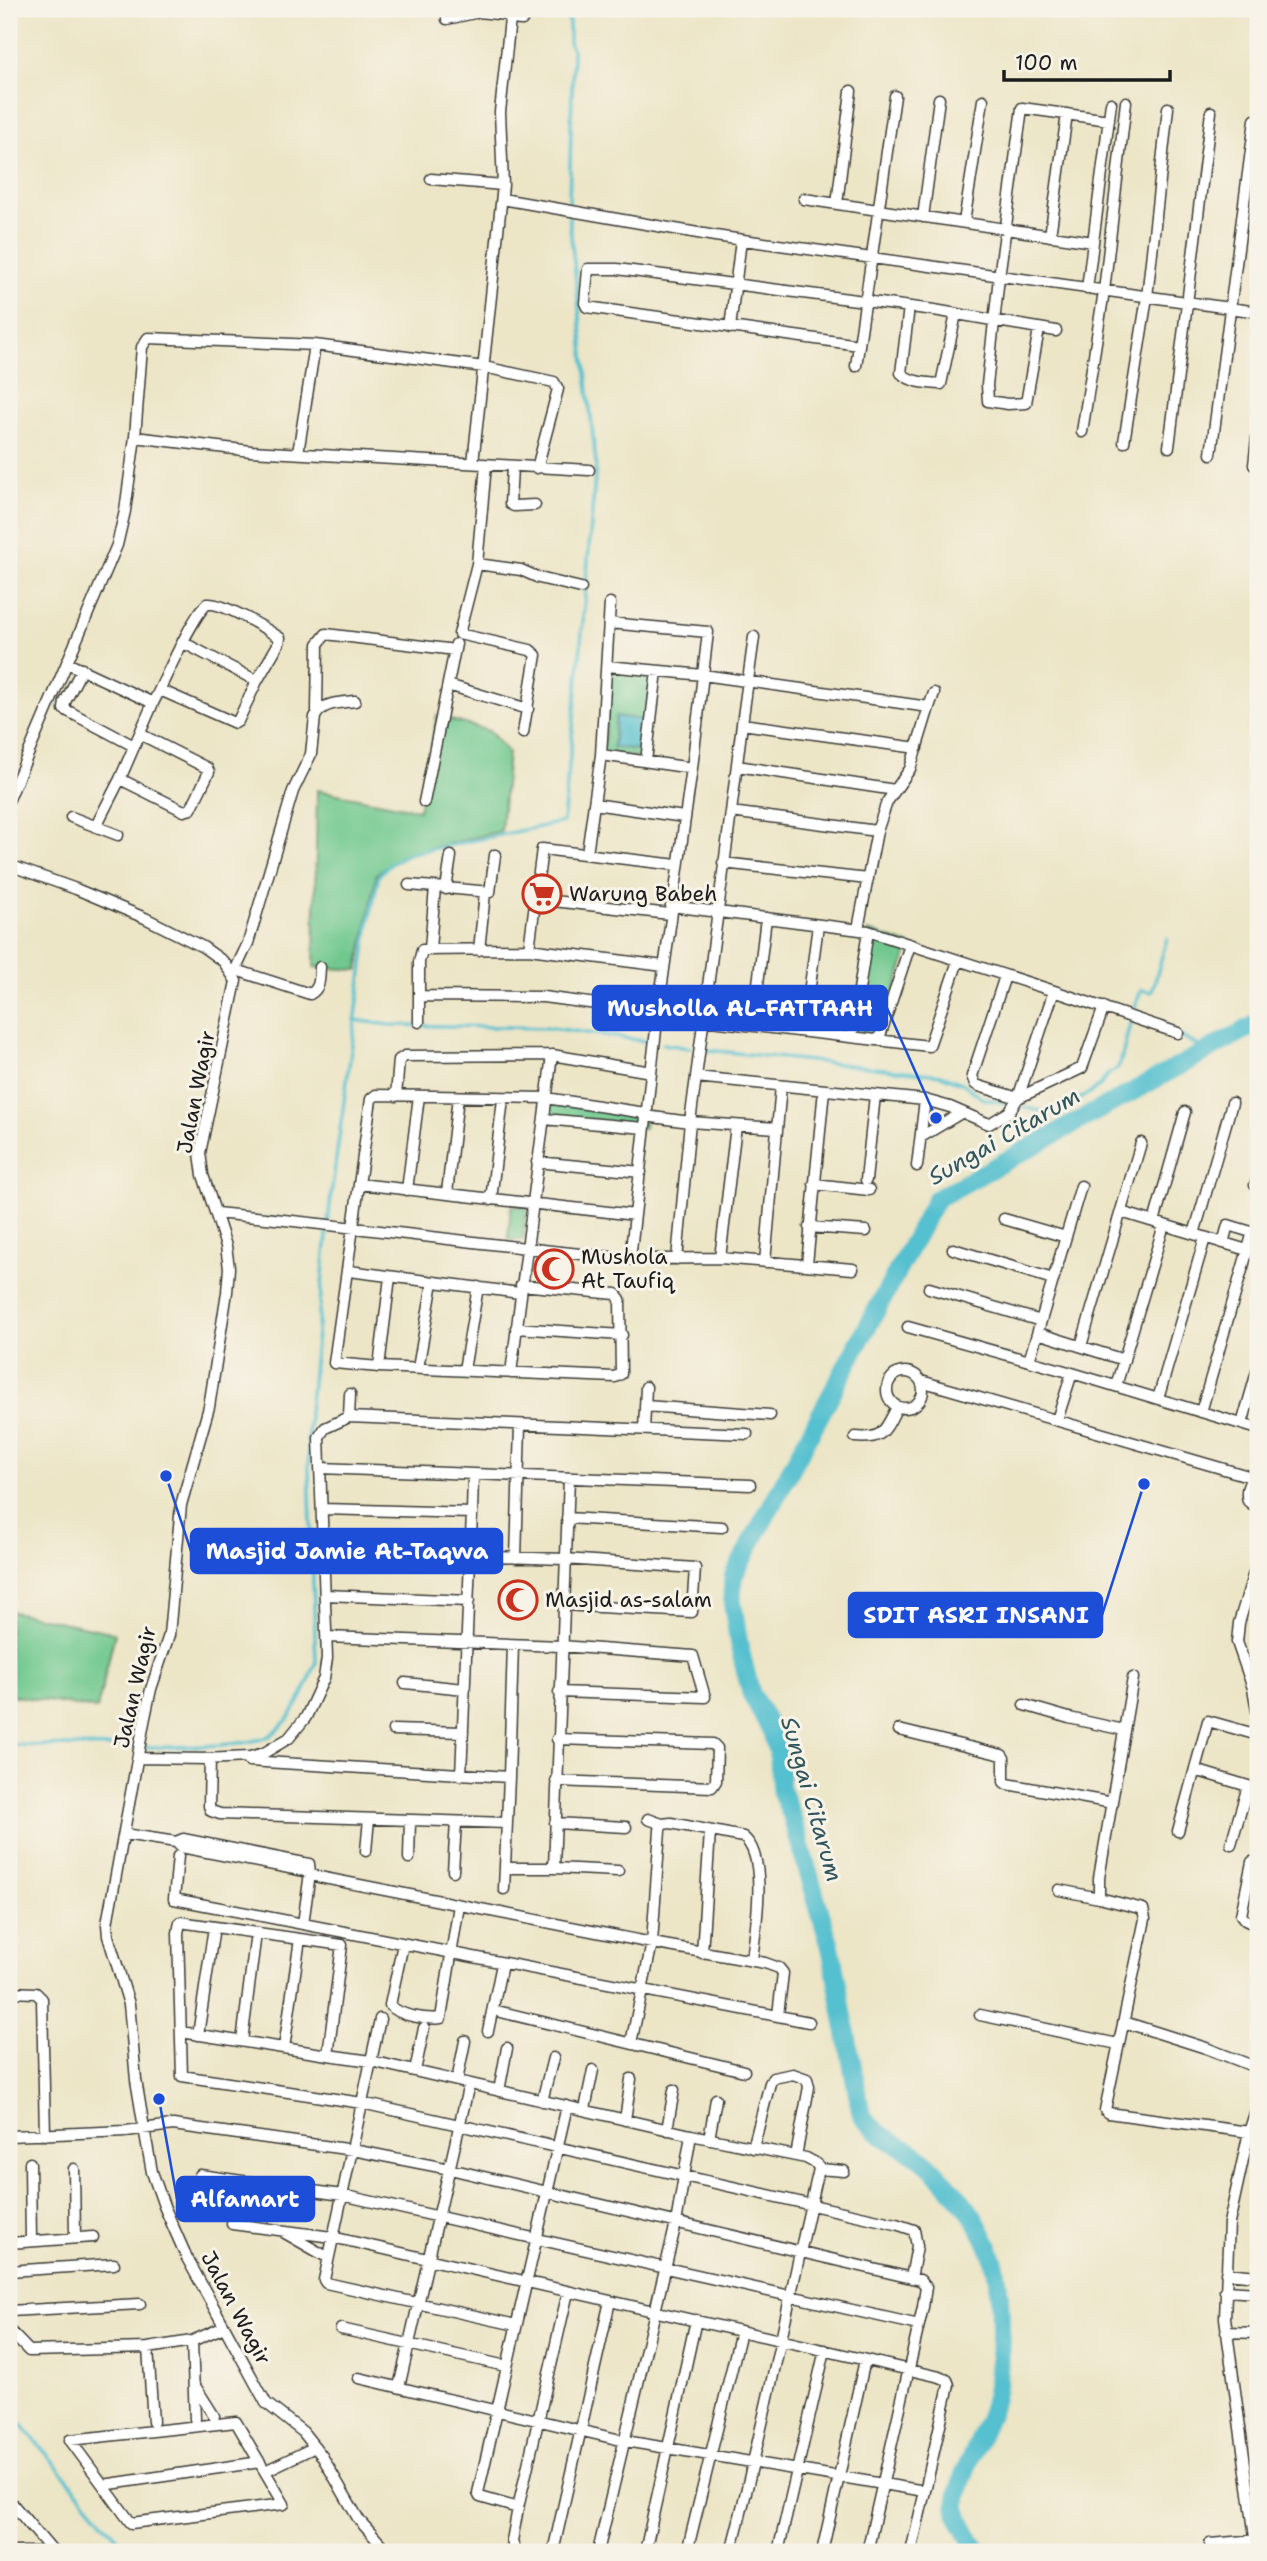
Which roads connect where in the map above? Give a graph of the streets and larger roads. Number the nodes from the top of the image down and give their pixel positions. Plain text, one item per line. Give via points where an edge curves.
1 (528, 9) edge
2 (447, 19) dead end
3 (510, 19) junction
4 (851, 91) dead end
5 (895, 96) dead end
6 (939, 99) dead end
7 (982, 100) dead end
8 (1126, 102) dead end
9 (1111, 103) dead end
10 (1168, 108) dead end
11 (1211, 113) dead end
12 (1067, 114) junction
13 (1109, 120) junction
14 (1255, 120) dead end
15 (431, 179) dead end
16 (503, 184) junction
17 (502, 199) junction
18 (803, 199) dead end
19 (836, 204) junction
20 (878, 211) junction
21 (923, 217) junction
22 (964, 222) junction
23 (1005, 230) junction
24 (1050, 236) junction
25 (741, 240) junction
26 (1093, 242) junction
27 (872, 259) junction
28 (999, 277) junction
29 (736, 285) junction
30 (1087, 289) junction
31 (1104, 291) junction
32 (1147, 297) junction
33 (865, 302) junction
34 (1188, 303) junction
35 (909, 307) junction
36 (1231, 308) junction
37 (1258, 312) edge
38 (956, 314) junction
39 (995, 321) junction
40 (730, 328) junction
41 (1039, 329) junction
42 (1056, 331) dead end
43 (315, 345) junction
44 (859, 345) junction
45 (856, 366) dead end
46 (484, 367) junction
47 (1258, 430) edge
48 (1082, 432) dead end
49 (135, 437) junction
50 (1124, 442) dead end
51 (1169, 447) dead end
52 (298, 453) junction
53 (1211, 454) dead end
54 (473, 463) junction
55 (486, 465) junction
56 (1254, 465) dead end
57 (512, 467) junction
58 (537, 468) junction
59 (589, 470) dead end
60 (534, 506) dead end
61 (477, 564) junction
62 (581, 588) dead end
63 (610, 603) dead end
64 (609, 622) junction
65 (458, 634) junction
66 (754, 637) dead end
67 (184, 643) junction
68 (455, 650) junction
69 (67, 663) junction
70 (607, 666) junction
71 (82, 670) junction
72 (657, 671) junction
73 (703, 675) junction
74 (257, 681) junction
75 (748, 681) junction
76 (448, 685) junction
77 (160, 690) junction
78 (934, 693) dead end
79 (355, 701) dead end
80 (153, 703) junction
81 (929, 707) junction
82 (528, 709) junction
83 (317, 711) junction
84 (742, 724) junction
85 (523, 733) dead end
86 (140, 734) junction
87 (134, 746) junction
88 (917, 748) junction
89 (601, 755) junction
90 (646, 761) junction
91 (737, 766) junction
92 (692, 768) junction
93 (120, 779) junction
94 (895, 790) junction
95 (9, 799) edge
96 (424, 802) dead end
97 (594, 804) junction
98 (731, 812) junction
99 (71, 817) dead end
100 (684, 817) junction
101 (96, 826) junction
102 (877, 831) junction
103 (118, 835) dead end
104 (587, 853) junction
105 (495, 855) dead end
106 (451, 856) dead end
107 (723, 863) junction
108 (9, 865) edge
109 (677, 865) junction
110 (868, 879) junction
111 (409, 885) dead end
112 (441, 888) junction
113 (485, 893) junction
114 (535, 899) junction
115 (671, 910) junction
116 (717, 911) junction
117 (766, 918) junction
118 (818, 925) junction
119 (863, 930) junction
120 (910, 945) junction
121 (430, 949) junction
122 (529, 949) junction
123 (479, 950) junction
124 (958, 961) junction
125 (664, 966) junction
126 (320, 967) dead end
127 (235, 972) junction
128 (1005, 976) junction
129 (1054, 991) junction
130 (419, 996) junction
131 (1104, 1007) junction
132 (658, 1012) junction
133 (702, 1020) junction
134 (419, 1022) dead end
135 (753, 1025) junction
136 (804, 1031) junction
137 (1178, 1033) dead end
138 (852, 1036) junction
139 (879, 1039) junction
140 (552, 1055) junction
141 (651, 1072) junction
142 (696, 1077) junction
143 (781, 1086) junction
144 (824, 1090) junction
145 (875, 1095) junction
146 (396, 1096) junction
147 (419, 1096) junction
148 (458, 1097) junction
149 (546, 1098) junction
150 (1018, 1098) junction
151 (503, 1099) junction
152 (925, 1100) junction
153 (1232, 1103) dead end
154 (1185, 1112) dead end
155 (961, 1113) junction
156 (645, 1114) junction
157 (544, 1119) junction
158 (691, 1122) junction
159 (736, 1126) junction
160 (644, 1128) junction
161 (777, 1128) junction
162 (921, 1137) junction
163 (1141, 1143) dead end
164 (537, 1162) junction
165 (917, 1166) dead end
166 (640, 1172) junction
167 (1258, 1176) edge
168 (359, 1184) junction
169 (814, 1184) junction
170 (1081, 1186) dead end
171 (1258, 1186) edge
172 (407, 1190) junction
173 (447, 1193) junction
174 (491, 1200) junction
175 (532, 1203) junction
176 (1121, 1212) junction
177 (216, 1213) junction
178 (635, 1215) junction
179 (1004, 1219) dead end
180 (1159, 1224) junction
181 (352, 1227) junction
182 (809, 1227) junction
183 (866, 1231) dead end
184 (1255, 1233) edge
185 (1200, 1236) junction
186 (1066, 1237) junction
187 (1223, 1243) junction
188 (526, 1249) junction
189 (953, 1249) dead end
190 (1247, 1250) junction
191 (720, 1258) junction
192 (630, 1259) junction
193 (677, 1259) junction
194 (765, 1262) junction
195 (807, 1264) junction
196 (853, 1269) dead end
197 (349, 1271) junction
198 (390, 1277) junction
199 (1054, 1279) junction
200 (433, 1282) junction
201 (478, 1287) junction
202 (929, 1288) dead end
203 (521, 1289) junction
204 (1041, 1321) junction
205 (908, 1327) dead end
206 (516, 1328) junction
207 (1038, 1333) junction
208 (622, 1335) junction
209 (1081, 1346) junction
210 (1124, 1360) junction
211 (1029, 1361) junction
212 (379, 1367) junction
213 (418, 1368) junction
214 (1258, 1368) edge
215 (464, 1370) junction
216 (512, 1373) junction
217 (1072, 1373) junction
218 (921, 1381) junction
219 (1116, 1386) junction
220 (646, 1387) dead end
221 (350, 1394) dead end
222 (1158, 1399) junction
223 (645, 1406) junction
224 (897, 1407) junction
225 (1201, 1412) junction
226 (770, 1415) dead end
227 (349, 1417) junction
228 (1057, 1420) junction
229 (1242, 1424) junction
230 (520, 1426) junction
231 (1258, 1429) edge
232 (644, 1430) junction
233 (747, 1434) dead end
234 (856, 1437) dead end
235 (320, 1468) junction
236 (1224, 1469) junction
237 (473, 1475) junction
238 (519, 1476) junction
239 (1257, 1477) edge
240 (569, 1478) junction
241 (750, 1485) dead end
242 (1246, 1490) junction
243 (322, 1509) junction
244 (1257, 1510) edge
245 (472, 1513) junction
246 (567, 1518) junction
247 (722, 1527) dead end
248 (324, 1552) junction
249 (470, 1557) junction
250 (516, 1558) junction
251 (565, 1559) junction
252 (1258, 1559) edge
253 (325, 1595) junction
254 (468, 1601) junction
255 (563, 1605) junction
256 (327, 1637) junction
257 (467, 1642) junction
258 (513, 1645) junction
259 (561, 1646) junction
260 (1133, 1678) dead end
261 (405, 1684) dead end
262 (465, 1689) junction
263 (559, 1692) junction
264 (1024, 1705) dead end
265 (1258, 1717) edge
266 (394, 1730) dead end
267 (899, 1730) dead end
268 (1124, 1730) junction
269 (463, 1732) junction
270 (1258, 1735) edge
271 (557, 1739) junction
272 (138, 1756) junction
273 (206, 1759) junction
274 (1195, 1770) junction
275 (461, 1775) junction
276 (509, 1777) junction
277 (556, 1781) junction
278 (1253, 1787) edge
279 (1113, 1803) junction
280 (648, 1818) dead end
281 (369, 1819) junction
282 (410, 1820) junction
283 (456, 1822) junction
284 (507, 1823) junction
285 (555, 1823) junction
286 (662, 1824) junction
287 (626, 1827) dead end
288 (1178, 1831) dead end
289 (710, 1832) junction
290 (124, 1834) junction
291 (1231, 1844) dead end
292 (366, 1851) dead end
293 (178, 1856) dead end
294 (409, 1858) dead end
295 (1252, 1862) dead end
296 (505, 1868) junction
297 (554, 1868) junction
298 (453, 1871) dead end
299 (618, 1871) dead end
300 (310, 1873) junction
301 (505, 1889) dead end
302 (1059, 1890) dead end
303 (1099, 1898) junction
304 (459, 1905) junction
305 (303, 1924) junction
306 (1258, 1926) edge
307 (214, 1927) junction
308 (256, 1933) junction
309 (300, 1939) junction
310 (652, 1943) junction
311 (403, 1944) junction
312 (702, 1953) junction
313 (452, 1954) junction
314 (751, 1960) junction
315 (502, 1964) junction
316 (642, 1991) junction
317 (9, 1992) edge
318 (493, 2010) junction
319 (778, 2015) junction
320 (980, 2015) dead end
321 (380, 2019) dead end
322 (809, 2022) dead end
323 (1124, 2022) junction
324 (424, 2028) dead end
325 (488, 2031) dead end
326 (181, 2032) junction
327 (198, 2035) junction
328 (242, 2041) junction
329 (465, 2041) dead end
330 (631, 2043) junction
331 (1118, 2044) junction
332 (284, 2048) junction
333 (508, 2048) dead end
334 (328, 2054) junction
335 (553, 2058) dead end
336 (371, 2061) junction
337 (1258, 2068) edge
338 (593, 2070) dead end
339 (415, 2071) junction
340 (744, 2071) dead end
341 (631, 2079) dead end
342 (457, 2081) junction
343 (469, 2084) junction
344 (499, 2091) junction
345 (674, 2091) dead end
346 (716, 2099) dead end
347 (542, 2101) junction
348 (362, 2103) junction
349 (1258, 2104) edge
350 (567, 2106) junction
351 (585, 2109) junction
352 (625, 2120) junction
353 (459, 2126) junction
354 (144, 2128) junction
355 (667, 2130) junction
356 (1249, 2132) junction
357 (45, 2135) junction
358 (691, 2135) junction
359 (9, 2136) edge
360 (709, 2139) junction
361 (753, 2148) junction
362 (557, 2149) junction
363 (353, 2150) junction
364 (796, 2156) junction
365 (30, 2162) dead end
366 (74, 2169) dead end
367 (450, 2169) junction
368 (819, 2169) junction
369 (844, 2171) dead end
370 (200, 2175) dead end
371 (685, 2175) junction
372 (236, 2180) junction
373 (548, 2192) junction
374 (342, 2195) junction
375 (810, 2204) junction
376 (438, 2217) junction
377 (676, 2223) junction
378 (279, 2230) junction
379 (332, 2236) junction
380 (93, 2237) dead end
381 (75, 2238) junction
382 (536, 2240) junction
383 (31, 2241) junction
384 (9, 2243) edge
385 (800, 2252) junction
386 (327, 2257) junction
387 (429, 2258) junction
388 (114, 2264) dead end
389 (665, 2269) junction
390 (9, 2271) edge
391 (1226, 2273) junction
392 (1258, 2276) edge
393 (911, 2278) junction
394 (526, 2282) junction
395 (1226, 2291) junction
396 (568, 2292) junction
397 (1258, 2294) edge
398 (790, 2297) junction
399 (610, 2301) junction
400 (419, 2303) junction
401 (140, 2304) dead end
402 (9, 2311) edge
403 (654, 2311) junction
404 (696, 2320) junction
405 (516, 2325) junction
406 (919, 2325) junction
407 (224, 2327) junction
408 (341, 2329) dead end
409 (9, 2330) edge
410 (741, 2331) junction
411 (1226, 2332) junction
412 (1258, 2333) edge
413 (781, 2340) junction
414 (192, 2341) junction
415 (411, 2344) junction
416 (148, 2347) junction
417 (825, 2350) junction
418 (865, 2360) junction
419 (506, 2366) junction
420 (909, 2370) junction
421 (359, 2378) dead end
422 (193, 2384) junction
423 (399, 2388) junction
424 (496, 2411) junction
425 (214, 2416) dead end
426 (195, 2419) dead end
427 (538, 2419) junction
428 (153, 2422) dead end
429 (582, 2430) junction
430 (625, 2441) junction
431 (315, 2447) junction
432 (668, 2449) junction
433 (710, 2456) junction
434 (754, 2464) junction
435 (262, 2467) junction
436 (796, 2471) junction
437 (838, 2478) junction
438 (103, 2485) junction
439 (884, 2486) junction
440 (925, 2491) junction
441 (11, 2506) edge
442 (519, 2508) junction
443 (1210, 2544) dead end
444 (1256, 2546) edge
445 (9, 2552) edge
446 (53, 2552) edge
447 (388, 2552) edge
448 (515, 2552) edge
449 (553, 2552) edge
450 (597, 2552) edge
451 (645, 2552) edge
452 (687, 2552) edge
453 (731, 2552) edge
454 (778, 2552) edge
455 (822, 2552) edge
456 (867, 2552) edge
457 (911, 2552) edge

1 - 3 street via 522,20
2 - 3 street via 479,12
3 - 16 street via 500,111
4 - 19 street
5 - 20 street
6 - 21 street
7 - 22 street
8 - 31 street
9 - 13 street
10 - 32 street
11 - 34 street
12 - 13 street
12 - 23 street via 1022,108
12 - 24 street
13 - 26 street
14 - 36 street
15 - 16 street
16 - 17 street
17 - 25 street
17 - 46 street
18 - 19 street
19 - 20 street
20 - 21 street
20 - 27 street
21 - 22 street
22 - 23 street
23 - 24 street
23 - 28 street
24 - 26 street
25 - 27 street
25 - 29 street
26 - 30 street
27 - 28 street
27 - 33 street
28 - 30 street
28 - 39 street
29 - 33 street
29 - 40 street
29 - 40 street via 617,269 593,267 588,271 587,307
30 - 31 street
31 - 32 street
31 - 48 street
32 - 34 street
32 - 50 street
33 - 35 street
33 - 44 street
34 - 36 street
34 - 51 street
35 - 38 street
35 - 38 street via 901,373 920,382 941,384
36 - 37 street
36 - 53 street
38 - 39 street
39 - 41 street
39 - 41 street via 987,385 991,402 1026,403
40 - 44 street
41 - 42 street
43 - 46 street
43 - 49 street via 148,338 142,347
43 - 52 street
44 - 45 street
46 - 54 street
46 - 58 street via 557,383
47 - 56 street
49 - 52 street
49 - 69 street via 117,545
52 - 54 street
54 - 55 street
55 - 57 street
55 - 61 street
57 - 58 street
57 - 60 street via 510,504
58 - 59 street
61 - 62 street via 522,570
61 - 65 street
63 - 64 street
64 - 70 street
64 - 73 street via 708,632
65 - 68 street
65 - 82 street via 534,652
66 - 75 street
67 - 74 street
67 - 74 street via 203,606 214,603 230,611 280,638
67 - 77 street
68 - 76 street
68 - 83 street, Jalan Wagir via 326,634 318,643
69 - 71 street
69 - 95 street
70 - 72 street
70 - 89 street
71 - 80 street
71 - 87 street via 64,709
72 - 73 street
72 - 90 street
73 - 75 street
73 - 92 street
74 - 77 street via 234,723
75 - 81 street
75 - 84 street
76 - 82 street
76 - 96 street
77 - 80 street
78 - 81 street
79 - 83 street
80 - 86 street
81 - 88 street
82 - 85 street
83 - 127 street, Jalan Wagir via 311,754 293,791 248,943
84 - 88 street
84 - 91 street
86 - 87 street
86 - 93 street via 206,768 207,778 191,809 184,811
87 - 93 street
88 - 94 street via 910,769
89 - 90 street
89 - 97 street
90 - 92 street
91 - 94 street
91 - 98 street
92 - 100 street
93 - 101 street
94 - 102 street
97 - 100 street
97 - 104 street
98 - 102 street
98 - 107 street
99 - 101 street
100 - 109 street
101 - 103 street
102 - 110 street
104 - 109 street
104 - 114 street via 542,849
105 - 113 street via 490,891
106 - 112 street
107 - 110 street
107 - 116 street
108 - 127 street via 145,918 203,947
109 - 115 street
110 - 119 street
111 - 112 street
112 - 113 street
112 - 121 street
113 - 123 street
114 - 115 street
114 - 122 street
115 - 116 street
115 - 125 street
116 - 117 street
116 - 133 street
117 - 118 street
117 - 135 street
118 - 119 street
118 - 136 street
119 - 120 street
119 - 138 street
120 - 124 street
120 - 139 street
121 - 123 street
121 - 130 street via 419,954
122 - 123 street
122 - 125 street
124 - 128 street
124 - 139 street via 929,1046
125 - 132 street
126 - 127 street via 319,985 310,994
127 - 177 street, Jalan Wagir via 236,987 200,1153
128 - 129 street
128 - 150 street via 972,1076 975,1084
129 - 131 street
129 - 150 street
130 - 132 street via 543,997
130 - 134 street
131 - 137 street
131 - 150 street via 1082,1068
132 - 141 street
133 - 135 street
133 - 142 street
135 - 136 street
136 - 138 street
138 - 139 street
140 - 141 street
140 - 146 street via 405,1056 399,1060
140 - 149 street
141 - 156 street
142 - 143 street
142 - 158 street
143 - 144 street
143 - 161 street
144 - 145 street
144 - 169 street
145 - 152 street
145 - 169 street via 867,1185
146 - 147 street
146 - 168 street via 371,1099
147 - 148 street
147 - 172 street
148 - 151 street
148 - 173 street
149 - 151 street
149 - 156 street
149 - 157 street
150 - 155 street via 994,1123
151 - 174 street
152 - 155 street
152 - 162 street
153 - 185 street
154 - 180 street
155 - 162 street
156 - 158 street
156 - 160 street
157 - 160 street
157 - 164 street
158 - 159 street
158 - 193 street
159 - 161 street
159 - 191 street
160 - 166 street
161 - 194 street
162 - 165 street
163 - 176 street
164 - 166 street
164 - 175 street
166 - 178 street
167 - 171 street
168 - 172 street
168 - 181 street
169 - 182 street
170 - 186 street
172 - 173 street
173 - 174 street
174 - 175 street
175 - 178 street
175 - 188 street
176 - 180 street
176 - 209 street
177 - 181 street
177 - 272 street, Jalan Wagir via 229,1268 223,1321 209,1407 181,1505 168,1639 151,1689
178 - 192 street
179 - 186 street
180 - 185 street
180 - 210 street
181 - 188 street
181 - 197 street
182 - 183 street
182 - 195 street
184 - 187 street via 1228,1225
184 - 190 street
185 - 187 street
185 - 222 street
186 - 199 street
187 - 190 street
188 - 192 street
188 - 203 street
189 - 199 street
190 - 225 street
191 - 193 street
191 - 194 street
192 - 193 street
194 - 195 street
195 - 196 street
197 - 198 street
197 - 212 street via 334,1363
198 - 200 street
198 - 212 street
199 - 204 street
200 - 201 street
200 - 213 street
201 - 203 street
201 - 215 street
202 - 204 street
203 - 206 street
203 - 208 street via 616,1294
204 - 207 street
205 - 211 street
206 - 208 street
206 - 216 street
207 - 209 street
207 - 211 street
208 - 216 street via 621,1374 615,1377
209 - 210 street
210 - 219 street
211 - 217 street
212 - 213 street
213 - 215 street
214 - 229 street
215 - 216 street
217 - 219 street
217 - 228 street
218 - 224 street via 919,1403
218 - 224 street via 905,1372 889,1381 888,1399
218 - 228 street
219 - 222 street
220 - 223 street
221 - 227 street
222 - 225 street
223 - 226 street
223 - 232 street
224 - 234 street via 879,1436
225 - 229 street
227 - 230 street
227 - 235 street via 321,1431
228 - 236 street
229 - 231 street
230 - 232 street
230 - 238 street
232 - 233 street
235 - 237 street
235 - 243 street
236 - 239 street
236 - 242 street
237 - 238 street
237 - 245 street
238 - 240 street
238 - 250 street
239 - 242 street
240 - 241 street
240 - 246 street
242 - 244 street via 1248,1501
243 - 245 street
243 - 248 street
245 - 249 street
246 - 247 street
246 - 251 street
248 - 249 street
248 - 253 street
249 - 250 street
249 - 254 street
250 - 251 street
251 - 255 street
251 - 255 street via 695,1568 692,1612
252 - 265 street via 1237,1642
253 - 254 street
253 - 256 street
254 - 257 street
255 - 259 street
256 - 257 street
256 - 273 street via 324,1678 306,1717 289,1738 264,1754
257 - 258 street
257 - 262 street
258 - 259 street
258 - 276 street
259 - 263 street
259 - 263 street via 693,1656 705,1698
260 - 268 street
261 - 262 street
262 - 269 street
263 - 271 street
264 - 268 street
266 - 269 street
267 - 279 street via 1002,1755 1007,1784
268 - 279 street
269 - 275 street
270 - 274 street via 1208,1721
271 - 277 street
271 - 277 street via 713,1744 717,1748 712,1787
272 - 273 street
272 - 290 street, Jalan Wagir
273 - 275 street
273 - 281 street via 209,1806 215,1813
274 - 278 street
274 - 288 street
275 - 276 street
276 - 284 street
277 - 285 street
278 - 291 street
279 - 303 street
280 - 286 street
281 - 282 street
281 - 292 street
282 - 283 street
282 - 294 street
283 - 284 street
283 - 298 street
284 - 296 street
285 - 287 street
285 - 297 street
286 - 289 street
286 - 310 street
289 - 312 street
289 - 314 street via 745,1838 757,1862
290 - 300 street
290 - 354 street, Jalan Wagir via 107,1924 129,2004
293 - 305 street via 174,1899
295 - 306 street via 1241,1915
296 - 297 street
296 - 301 street
297 - 299 street
300 - 304 street
300 - 305 street
302 - 303 street
303 - 323 street via 1138,1907 1146,1914
304 - 310 street
304 - 313 street
305 - 311 street
307 - 308 street
307 - 326 street via 180,1922
307 - 327 street
308 - 309 street
308 - 328 street
309 - 332 street
309 - 334 street via 342,1945
310 - 312 street
310 - 316 street
311 - 313 street
311 - 313 street via 390,2005 429,2018 440,2018
312 - 314 street
313 - 315 street
314 - 319 street via 783,1973
315 - 316 street
315 - 318 street
316 - 319 street
316 - 330 street
317 - 357 street via 36,1993 43,1999
318 - 325 street
318 - 330 street
319 - 322 street
320 - 331 street
321 - 336 street
323 - 331 street
323 - 337 street
324 - 339 street
326 - 327 street
326 - 348 street via 182,2076
327 - 328 street
328 - 332 street
329 - 342 street
330 - 340 street
331 - 356 street via 1106,2112
332 - 334 street
333 - 344 street
334 - 336 street
335 - 347 street
336 - 339 street
336 - 348 street
338 - 351 street
339 - 342 street
341 - 352 street
342 - 343 street
343 - 344 street
343 - 353 street
344 - 347 street
345 - 355 street
346 - 360 street
347 - 350 street
348 - 353 street
348 - 363 street
349 - 356 street
350 - 351 street
350 - 362 street
351 - 352 street
352 - 355 street
353 - 362 street
353 - 367 street
354 - 357 street
354 - 363 street via 173,2125
354 - 407 street, Jalan Wagir via 164,2206
355 - 358 street
356 - 391 street via 1229,2222
357 - 359 street
358 - 360 street
358 - 371 street
360 - 361 street
361 - 364 street
361 - 364 street via 770,2083 773,2078 793,2074 807,2079 809,2087
362 - 371 street
362 - 373 street
363 - 367 street
363 - 374 street
364 - 368 street via 812,2161
365 - 383 street
366 - 381 street
367 - 373 street
367 - 376 street
368 - 369 street
368 - 375 street
370 - 372 street
371 - 375 street
371 - 377 street
372 - 374 street
372 - 378 street via 232,2224
373 - 377 street
373 - 382 street
374 - 376 street
374 - 379 street
375 - 385 street
375 - 393 street via 914,2230 917,2246
376 - 382 street
376 - 387 street
377 - 385 street
377 - 389 street
378 - 379 street
378 - 386 street
379 - 386 street
379 - 387 street
380 - 381 street
381 - 383 street
382 - 389 street
382 - 394 street
383 - 384 street
385 - 393 street
385 - 398 street
386 - 400 street via 326,2283
387 - 394 street
387 - 400 street
388 - 390 street
389 - 398 street
389 - 403 street
391 - 392 street
391 - 395 street
393 - 406 street via 926,2287
394 - 396 street
394 - 405 street
395 - 397 street
395 - 411 street
396 - 399 street
396 - 427 street
398 - 406 street
398 - 413 street
399 - 403 street
399 - 429 street
400 - 405 street
400 - 415 street
401 - 402 street
403 - 404 street
403 - 430 street
404 - 410 street
404 - 432 street
405 - 419 street
406 - 420 street
407 - 414 street
407 - 431 street, Jalan Wagir via 266,2403
408 - 415 street
409 - 416 street via 29,2351
410 - 413 street
410 - 433 street
411 - 412 street
411 - 444 street
413 - 417 street
413 - 434 street
414 - 416 street
414 - 422 street
415 - 419 street
415 - 423 street
416 - 428 street
417 - 418 street
417 - 436 street
418 - 420 street
418 - 437 street
419 - 424 street
420 - 439 street
420 - 440 street via 940,2377 949,2385
421 - 423 street
422 - 425 street
422 - 426 street
423 - 424 street
424 - 427 street
424 - 442 street via 478,2493 489,2501
427 - 429 street
427 - 442 street
429 - 430 street
429 - 449 street
430 - 432 street
430 - 450 street
431 - 435 street
431 - 447 street, Jalan Wagir via 359,2520
432 - 433 street
432 - 451 street
433 - 434 street
433 - 452 street
434 - 436 street
434 - 453 street
435 - 438 street
435 - 438 street via 284,2504 131,2523
435 - 438 street via 236,2422 70,2440
436 - 437 street
436 - 454 street
437 - 439 street
437 - 455 street
439 - 440 street
439 - 456 street
440 - 457 street
441 - 446 street
442 - 448 street via 512,2541
443 - 444 street
445 - 446 street

